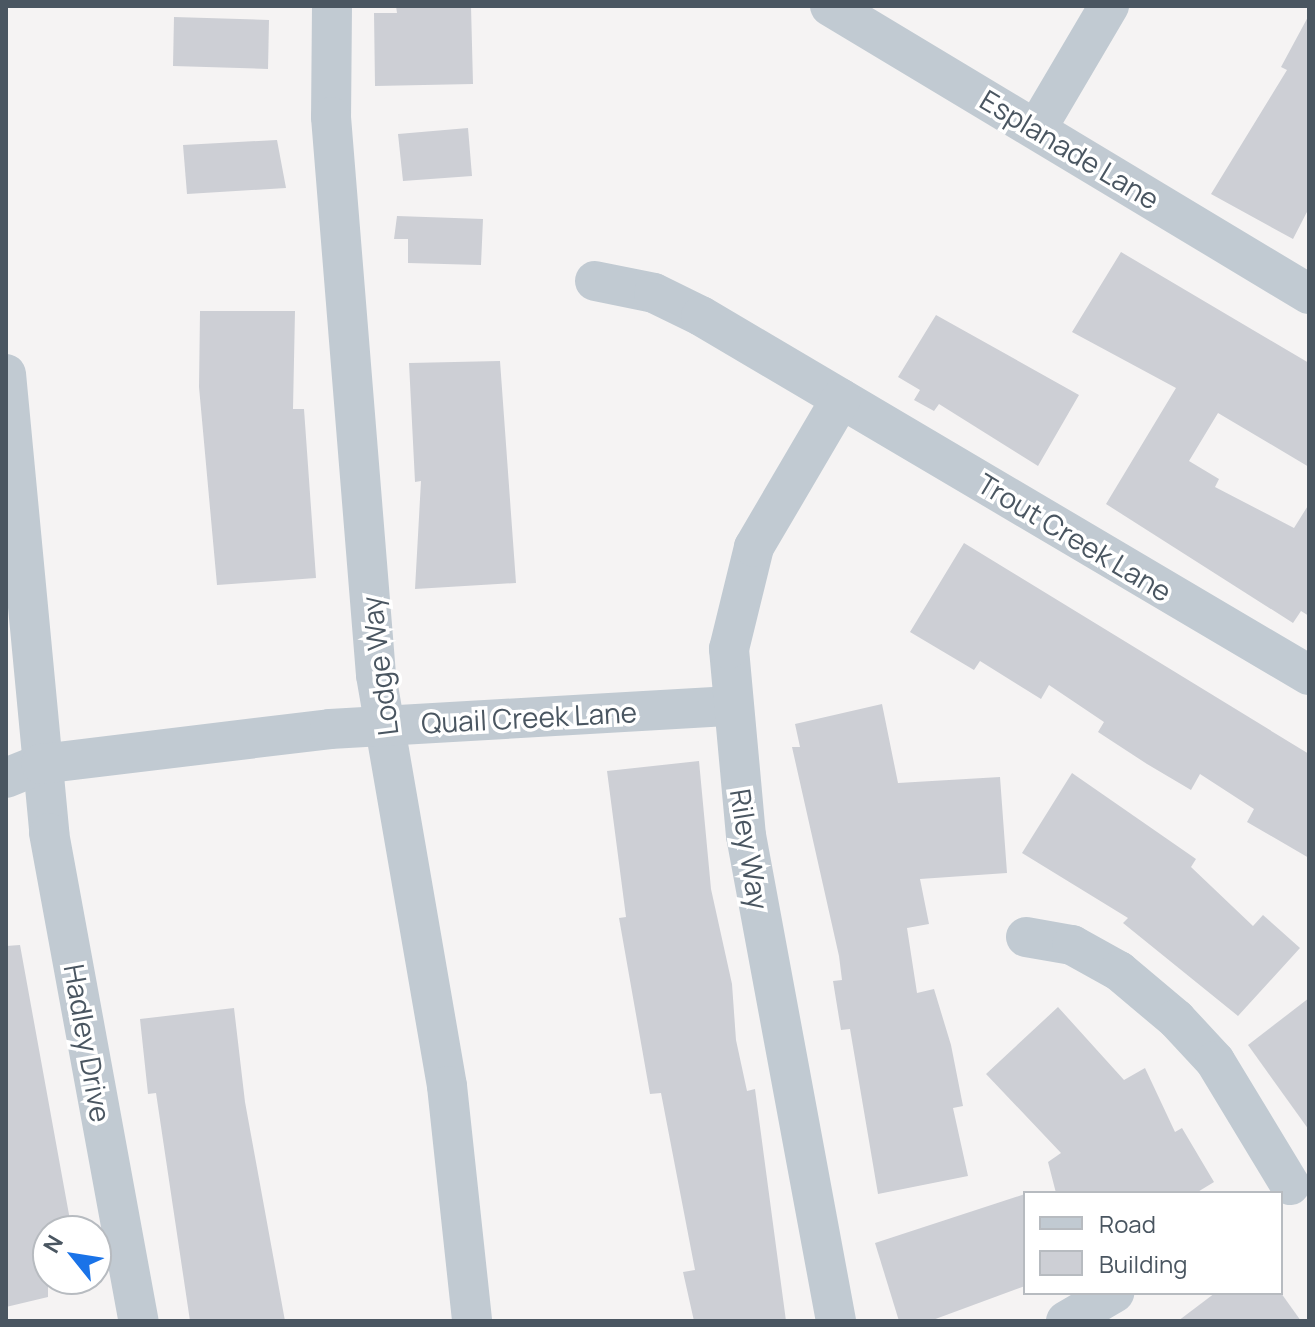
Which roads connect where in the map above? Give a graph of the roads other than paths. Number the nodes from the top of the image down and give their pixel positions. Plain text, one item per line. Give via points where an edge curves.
1 (332, 6) edge
2 (830, 6) edge
3 (1109, 6) edge
4 (1037, 128) junction
5 (595, 281) dead end
6 (1309, 294) edge
7 (6, 374) edge
8 (841, 399) junction
9 (1309, 675) edge
10 (731, 706) junction
11 (384, 725) junction
12 (18, 766) edge
13 (1026, 937) dead end
14 (1292, 1184) edge
15 (1111, 1295) edge
16 (139, 1321) edge
17 (472, 1321) edge
18 (836, 1321) edge
19 (1066, 1321) edge

1 - 11 street, Lodge Way via 333,147
2 - 4 street, Esplanade Lane
3 - 4 street
4 - 6 street, Esplanade Lane
5 - 8 street, Trout Creek Lane via 654,293
7 - 12 street, Hadley Drive
8 - 9 street, Trout Creek Lane
8 - 10 street, Riley Way via 754,547 729,649
10 - 11 street, Quail Creek Lane
10 - 18 street, Riley Way via 746,836
11 - 12 street, Quail Creek Lane
11 - 17 street, Lodge Way via 447,1086
12 - 16 street, Hadley Drive
13 - 14 street via 1072,945 1119,971 1176,1019 1215,1061
15 - 19 street

